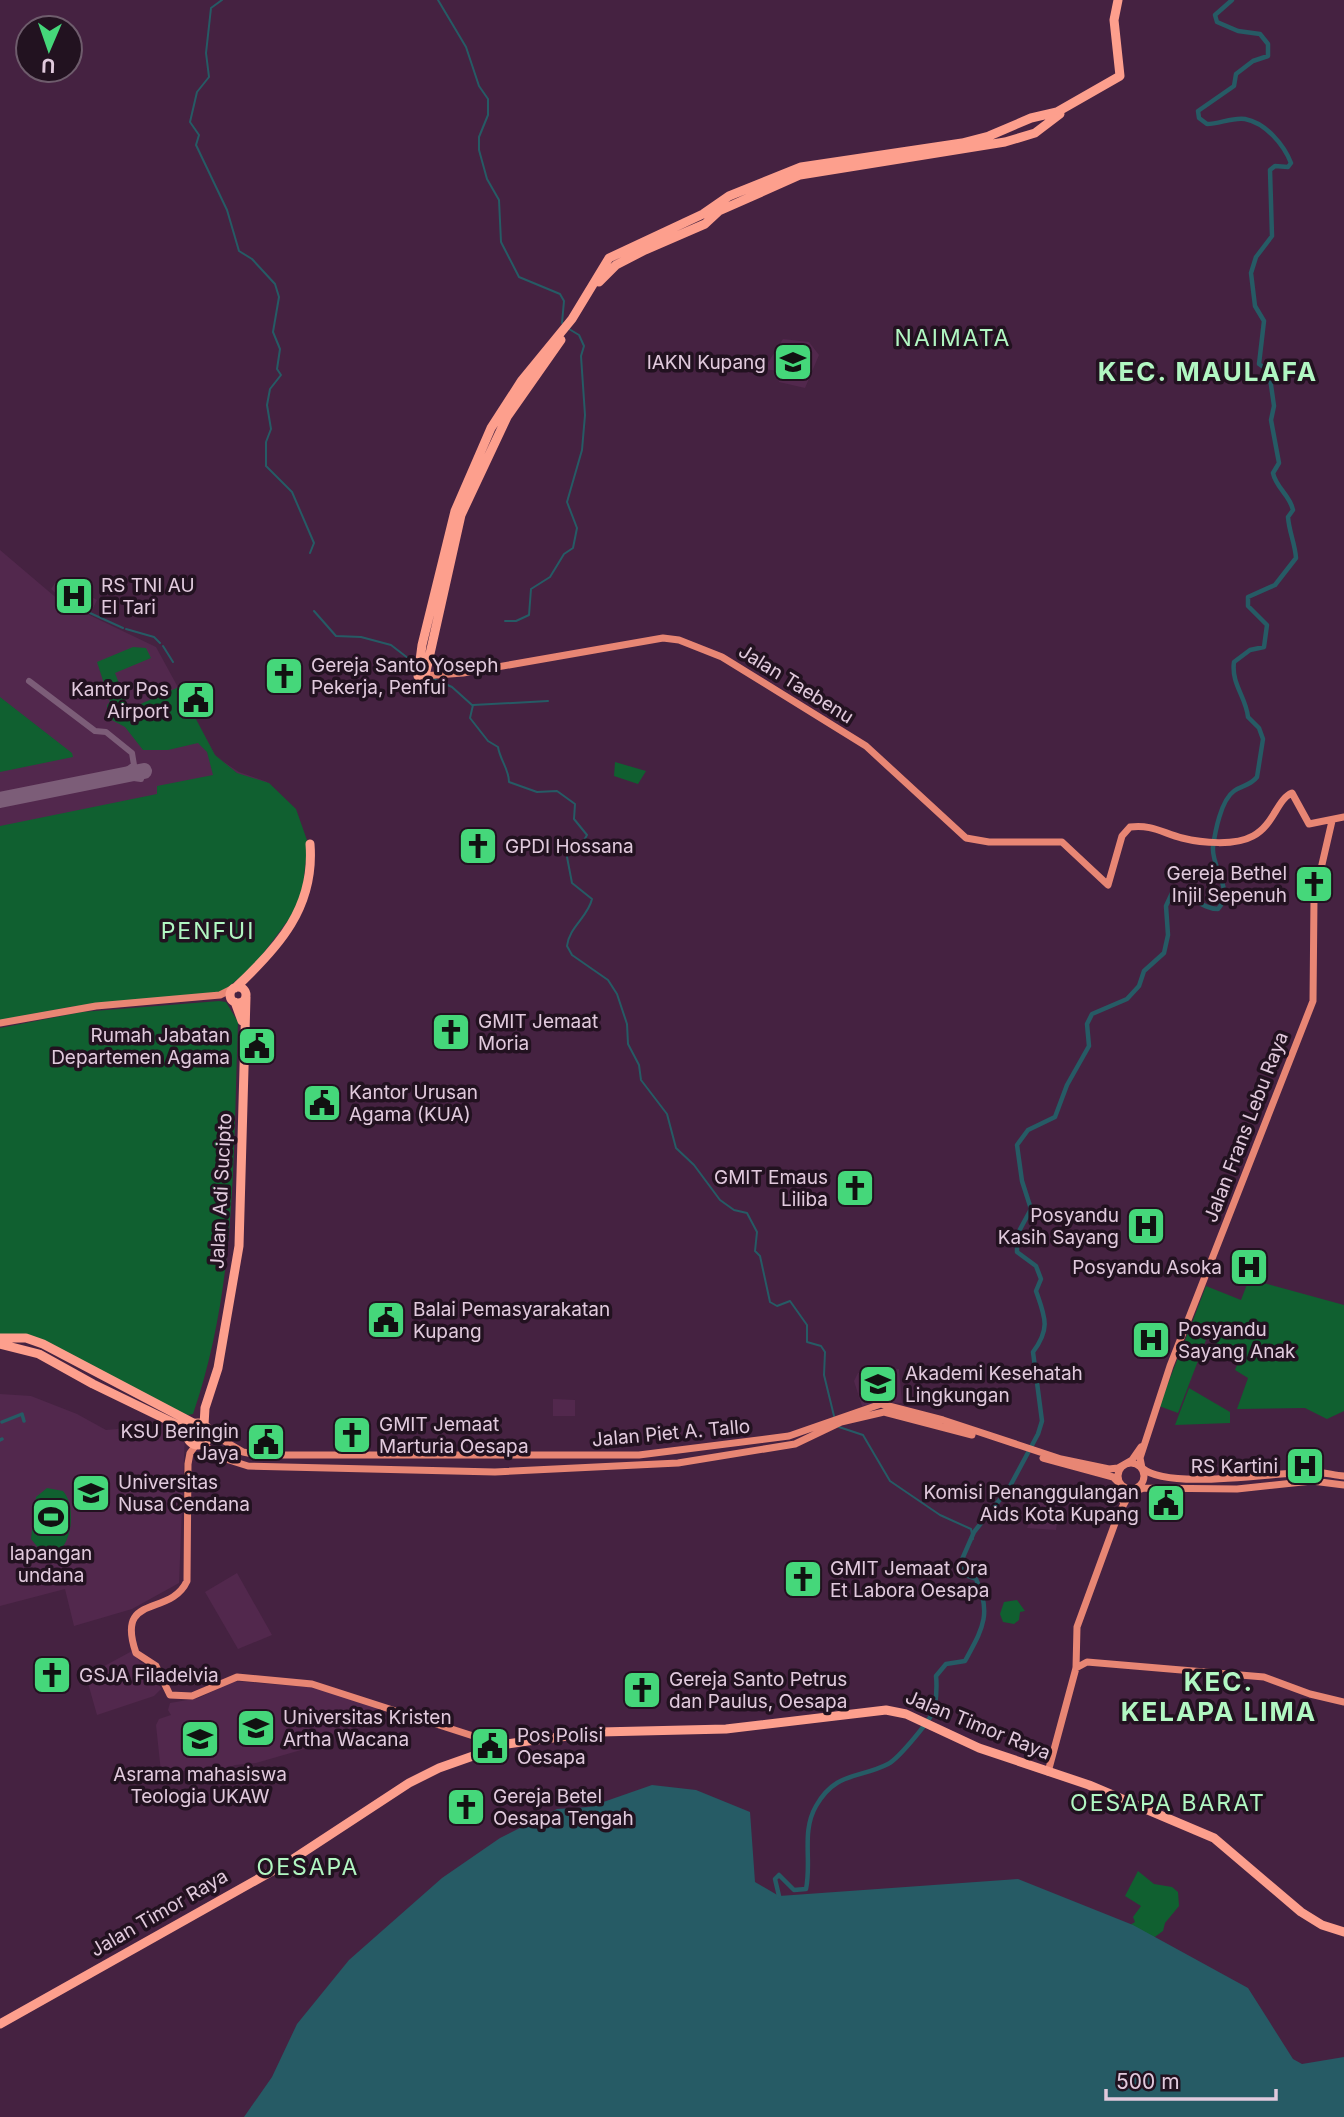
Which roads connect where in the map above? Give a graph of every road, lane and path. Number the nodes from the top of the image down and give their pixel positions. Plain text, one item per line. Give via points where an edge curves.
1 (1120, 0) edge
2 (1068, 108) junction
3 (574, 320) junction
4 (427, 676) joint
5 (1344, 817) edge
6 (1332, 821) junction
7 (310, 844) dead end
8 (254, 969) junction
9 (234, 988) junction
10 (246, 996) junction
11 (234, 1002) junction
12 (58, 1013) junction
13 (0, 1024) edge
14 (242, 1100) junction
15 (4, 1342) edge
16 (837, 1423) junction
17 (198, 1427) junction
18 (196, 1443) junction
19 (711, 1447) junction
20 (1141, 1447) junction
21 (322, 1453) junction
22 (659, 1453) junction
23 (712, 1458) junction
24 (1049, 1458) junction
25 (660, 1463) junction
26 (1124, 1465) junction
27 (322, 1468) junction
28 (1142, 1468) junction
29 (1344, 1476) edge
30 (1233, 1478) junction
31 (1120, 1484) junction
32 (1344, 1485) edge
33 (1135, 1489) junction
34 (1232, 1489) junction
35 (1123, 1502) junction
36 (1077, 1651) junction
37 (1087, 1662) junction
38 (1076, 1668) junction
39 (1344, 1702) edge
40 (495, 1747) junction
41 (1048, 1772) junction
42 (1344, 1932) edge
43 (0, 2024) edge

1 - 2 highway via 1114,20 1121,73
2 - 3 highway via 1035,133 1005,142 798,176 617,265 599,281
2 - 3 highway via 972,140 808,165 753,186 614,255
3 - 4 highway via 522,380 491,429 455,510 422,645
4 - 6 main road, Jalan Taebenu via 665,638 722,657 866,746 960,835 982,842 1062,842 1108,885 1130,827 1149,826 1180,837 1213,841 1256,835 1276,815 1285,796 1294,793 1306,823
5 - 6 main road
6 - 20 main road, Jalan Frans Lebu Raya via 1314,899 1313,1001
7 - 8 highway via 310,879 303,903 288,930
8 - 9 highway
8 - 10 highway, Jalan Adi Sucipto
9 - 10 highway via 242,988
9 - 11 highway via 230,996
9 - 12 main road via 220,995
10 - 11 highway via 242,1002
10 - 14 highway, Jalan Adi Sucipto
11 - 12 main road via 212,999
11 - 14 highway, Jalan Adi Sucipto via 242,1031
12 - 13 main road
14 - 17 highway, Jalan Adi Sucipto via 231,1283
15 - 17 highway via 26,1338 43,1344
16 - 19 main road, Jalan Piet A. Tallo via 789,1436
16 - 23 main road, Jalan Piet A. Tallo via 794,1444
16 - 24 main road, Jalan Piet A. Tallo via 884,1412
17 - 18 highway
17 - 18 highway via 207,1440
17 - 21 main road, Jalan Piet A. Tallo via 246,1454
18 - 27 main road, Jalan Piet A. Tallo via 248,1466
18 - 40 main road via 188,1464 188,1571 182,1590 139,1613 130,1626 136,1653 156,1666 172,1696 197,1695 237,1677 312,1684
19 - 22 main road, Jalan Piet A. Tallo
19 - 23 main road
20 - 26 main road, Jalan Frans Lebu Raya
20 - 28 main road, Jalan Frans Lebu Raya
21 - 22 main road, Jalan Piet A. Tallo via 541,1457
21 - 27 main road
22 - 25 main road
23 - 25 main road, Jalan Piet A. Tallo
24 - 26 main road, Jalan Piet A. Tallo via 1109,1469
24 - 31 main road, Jalan Piet A. Tallo via 1106,1475
25 - 27 main road, Jalan Piet A. Tallo via 495,1472
26 - 28 main road
26 - 31 main road via 1118,1474
28 - 30 main road via 1156,1476
28 - 33 main road via 1144,1479
29 - 30 main road via 1312,1472
30 - 34 main road
31 - 33 main road
31 - 35 main road
32 - 34 main road via 1312,1481
33 - 34 main road
33 - 35 main road
35 - 36 main road via 1077,1627
36 - 37 main road
36 - 38 main road
37 - 38 main road
37 - 39 main road via 1264,1677
38 - 41 main road
40 - 41 highway, Jalan Timor Raya via 600,1732 726,1730 898,1710 979,1748
40 - 43 highway, Jalan Timor Raya via 421,1776 290,1861
41 - 42 highway, Jalan Timor Raya via 1214,1838 1301,1912

